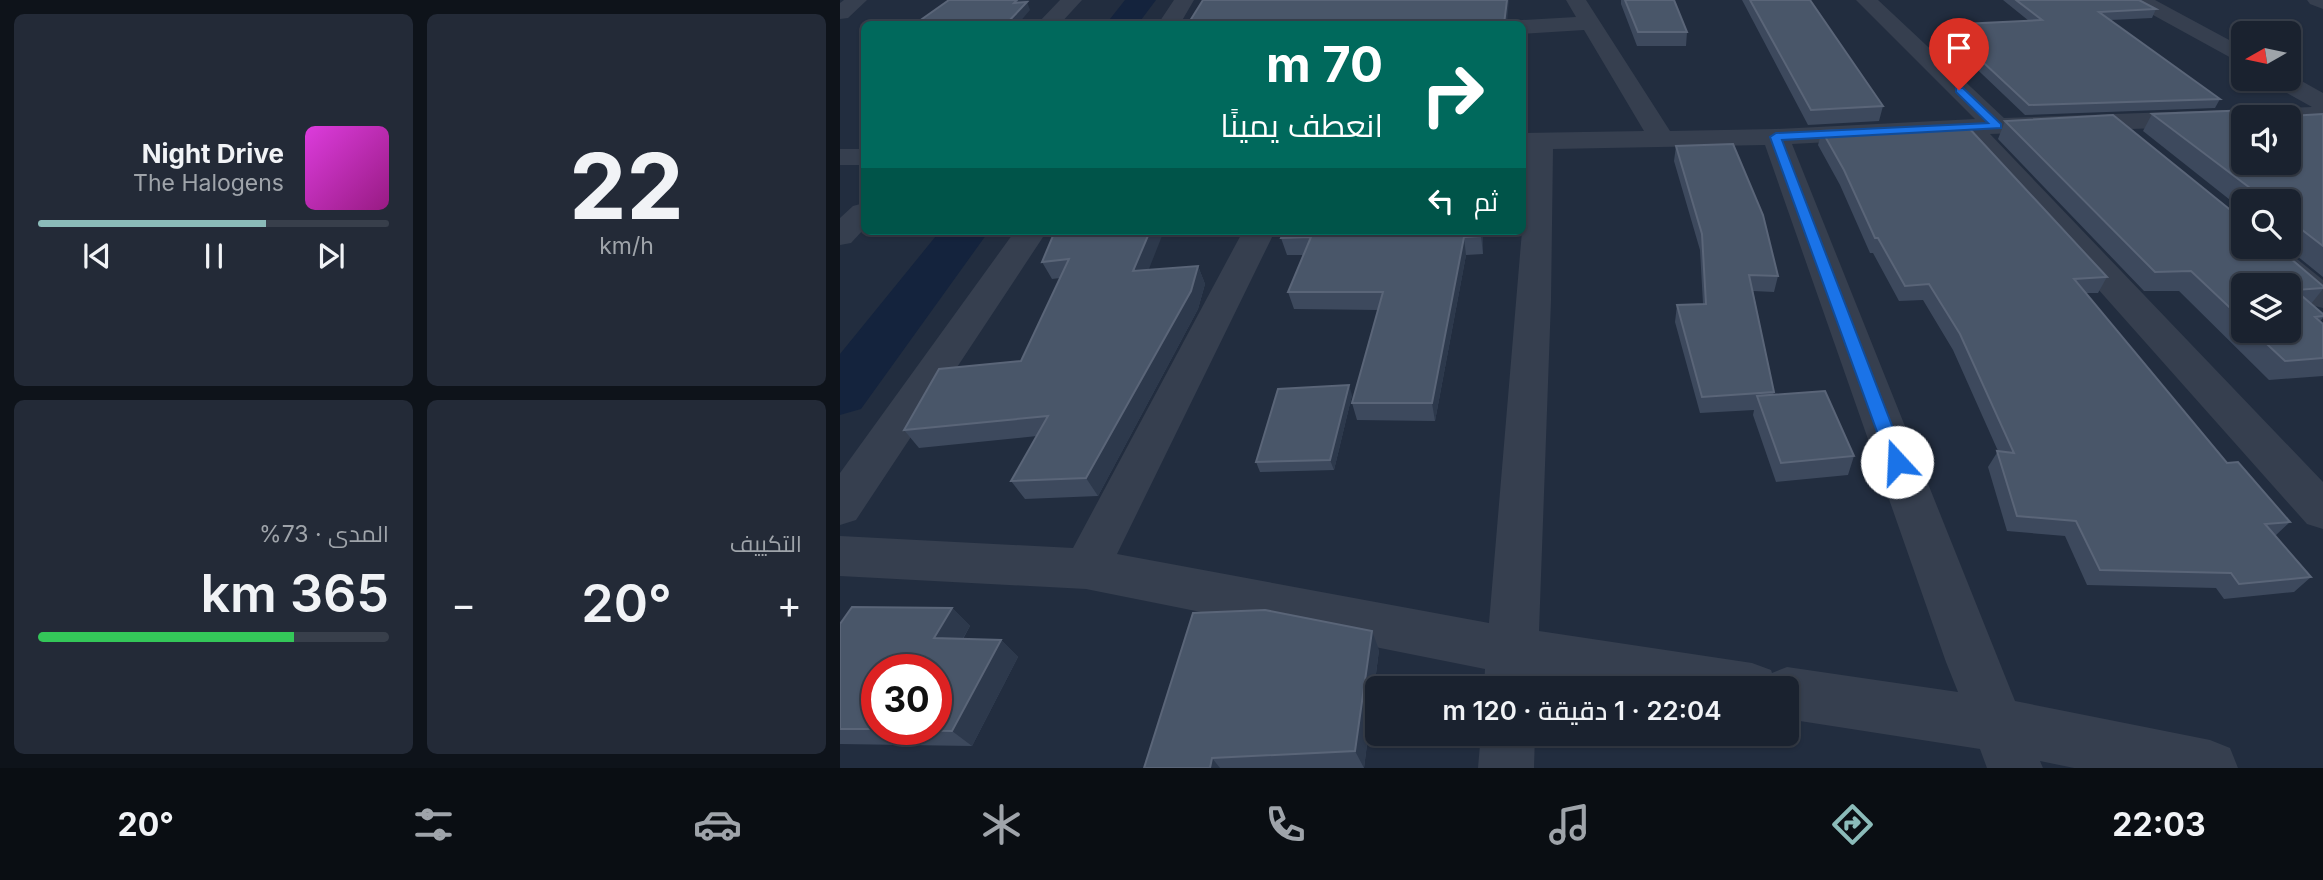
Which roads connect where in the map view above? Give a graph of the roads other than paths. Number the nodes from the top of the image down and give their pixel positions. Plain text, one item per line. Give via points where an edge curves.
1 (858, 0) edge
2 (1072, 0) edge
3 (1184, 0) edge
4 (1576, 0) edge
5 (1866, 0) edge
6 (2140, 0) edge
7 (2317, 0) edge
8 (2323, 3) edge
9 (840, 13) edge
10 (1051, 21) edge
11 (1171, 21) edge
12 (1591, 23) junction
13 (1526, 27) edge
14 (2231, 51) edge
15 (2301, 91) edge
16 (2323, 103) edge
17 (2323, 115) edge
18 (2301, 116) edge
19 (2231, 117) edge
20 (2111, 122) junction
21 (1983, 126) junction
22 (1661, 137) junction
23 (1776, 137) junction
24 (1531, 141) edge
25 (2142, 147) edge
26 (840, 157) edge
27 (861, 158) edge
28 (861, 215) edge
29 (1028, 235) edge
30 (1257, 235) edge
31 (840, 236) edge
32 (2277, 259) edge
33 (2323, 297) edge
34 (840, 507) edge
35 (2323, 511) edge
36 (840, 556) edge
37 (1086, 569) junction
38 (1511, 669) edge
39 (1600, 676) edge
40 (1799, 696) edge
41 (1507, 746) edge
42 (2006, 747) edge
43 (1506, 768) edge
44 (2210, 768) edge

1 - 9 street
2 - 10 street
3 - 11 street
4 - 12 street
5 - 21 street
6 - 14 street
7 - 8 street
12 - 13 street
12 - 22 street
15 - 16 street
17 - 18 street
19 - 20 street
20 - 21 street
20 - 25 street
21 - 23 street
21 - 35 street
22 - 23 street
22 - 24 street
23 - 42 street
24 - 38 street via 1533,313
26 - 27 street
28 - 31 street
29 - 34 street
30 - 37 street
32 - 33 street
36 - 37 street
37 - 38 street
38 - 39 street
40 - 42 street
41 - 43 street
42 - 44 street

